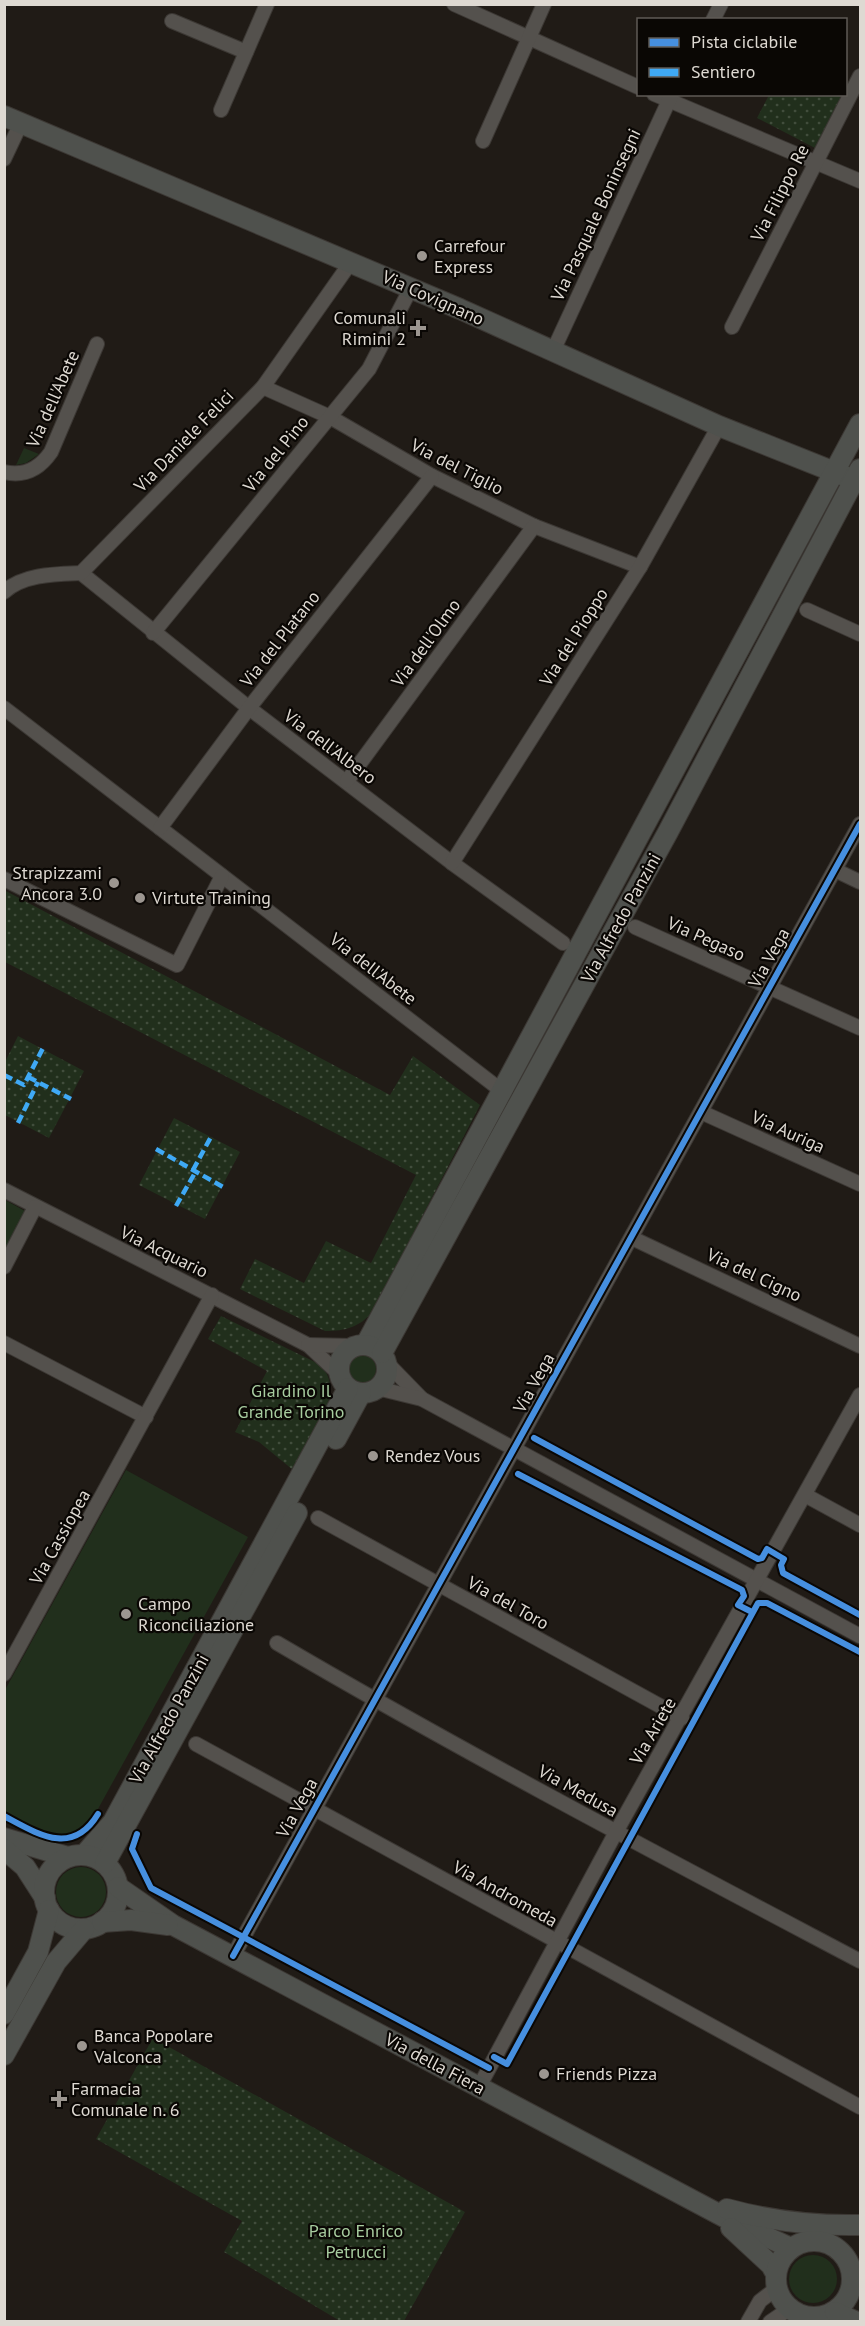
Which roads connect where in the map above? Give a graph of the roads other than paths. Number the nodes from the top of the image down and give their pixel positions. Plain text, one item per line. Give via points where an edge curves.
1 (267, 4) edge
2 (454, 4) edge
3 (544, 4) edge
4 (720, 4) edge
5 (713, 18) edge
6 (172, 21) dead end
7 (528, 38) junction
8 (246, 52) junction
9 (861, 76) edge
10 (637, 86) edge
11 (671, 98) edge
12 (221, 110) dead end
13 (13, 120) edge
14 (483, 141) dead end
15 (4, 159) edge
16 (815, 162) junction
17 (861, 181) edge
18 (351, 262) junction
19 (411, 288) junction
20 (732, 327) dead end
21 (97, 344) dead end
22 (553, 351) junction
23 (262, 387) junction
24 (330, 417) junction
25 (861, 424) edge
26 (719, 426) junction
27 (4, 472) edge
28 (835, 472) junction
29 (432, 476) junction
30 (859, 478) edge
31 (534, 526) junction
32 (640, 567) junction
33 (81, 573) junction
34 (4, 592) edge
35 (807, 610) dead end
36 (153, 633) junction
37 (861, 634) edge
38 (4, 708) edge
39 (249, 708) junction
40 (347, 781) junction
41 (861, 824) edge
42 (160, 828) junction
43 (452, 863) junction
44 (835, 870) junction
45 (222, 876) junction
46 (4, 879) edge
47 (861, 882) edge
48 (635, 927) dead end
49 (563, 942) dead end
50 (770, 988) junction
51 (861, 1028) edge
52 (502, 1091) junction
53 (701, 1112) junction
54 (861, 1184) edge
55 (4, 1190) edge
56 (35, 1207) junction
57 (632, 1238) junction
58 (4, 1267) edge
59 (212, 1295) junction
60 (4, 1343) edge
61 (308, 1345) junction
62 (861, 1346) edge
63 (372, 1352) junction
64 (356, 1386) junction
65 (861, 1395) edge
66 (422, 1399) junction
67 (146, 1417) junction
68 (514, 1448) junction
69 (805, 1495) junction
70 (318, 1518) dead end
71 (861, 1525) edge
72 (759, 1579) junction
73 (439, 1586) junction
74 (861, 1635) edge
75 (277, 1643) dead end
76 (5, 1672) edge
77 (375, 1700) junction
78 (682, 1718) junction
79 (196, 1744) dead end
80 (313, 1810) junction
81 (616, 1832) junction
82 (4, 1838) edge
83 (4, 1849) edge
84 (76, 1856) junction
85 (105, 1863) junction
86 (118, 1887) junction
87 (47, 1904) junction
88 (93, 1925) junction
89 (173, 1925) junction
90 (557, 1943) junction
91 (233, 1956) junction
92 (861, 1960) edge
93 (4, 2014) edge
94 (4, 2055) edge
95 (478, 2087) junction
96 (861, 2108) edge
97 (698, 2202) junction
98 (861, 2225) edge
99 (861, 2236) edge
100 (832, 2245) junction
101 (791, 2248) junction
102 (857, 2279) edge
103 (776, 2281) junction
104 (789, 2309) junction
105 (835, 2312) junction
106 (748, 2322) edge
107 (770, 2322) edge
108 (857, 2322) edge

1 - 8 street
2 - 7 street
3 - 7 street
4 - 5 street
6 - 8 street
7 - 10 street
7 - 14 street
8 - 12 street
9 - 16 street, Via Filippo Re
11 - 16 street
11 - 22 street, Via Pasquale Boninsegni
13 - 15 street
13 - 18 main road, Via Covignano
16 - 17 street
16 - 20 street, Via Filippo Re
18 - 19 main road, Via Covignano
18 - 23 street, Via Daniele Felici
19 - 22 main road, Via Covignano
19 - 24 street, Via del Pino via 369,369
21 - 27 street, Via dell'Abete via 47,458 30,471
22 - 26 main road, Via Covignano
23 - 24 street, Via del Tiglio
23 - 33 street, Via Daniele Felici
24 - 29 street, Via del Tiglio
24 - 36 street, Via del Pino
25 - 28 main road, Via Alfredo Panzini
26 - 28 main road, Via Covignano
26 - 32 street, Via del Pioppo
28 - 30 main road, Via Covignano
28 - 52 main road, Via Alfredo Panzini
29 - 31 street, Via del Tiglio
29 - 39 street, Via del Platano
30 - 63 main road, Via Alfredo Panzini via 668,832
31 - 32 street, Via del Tiglio
31 - 40 street, Via dell'Olmo
32 - 43 street, Via del Pioppo
33 - 34 street via 46,574 10,586
33 - 36 street, Via dell'Albero
35 - 37 street
36 - 39 street, Via dell'Albero
38 - 42 street, Via dell'Abete
39 - 40 street, Via dell'Albero
39 - 42 street, Via del Platano
40 - 43 street, Via dell'Albero
41 - 44 street, Via Vega
42 - 45 street, Via dell'Abete
43 - 49 street, Via dell'Albero
44 - 47 street
44 - 50 street, Via Vega
45 - 46 street via 177,965
45 - 52 street, Via dell'Abete
48 - 50 street, Via Pegaso
50 - 51 street, Via Pegaso
50 - 53 street, Via Vega
52 - 63 main road, Via Alfredo Panzini
53 - 54 street, Via Auriga
53 - 57 street, Via Vega
55 - 56 street, Via Acquario
56 - 58 street
56 - 59 street, Via Acquario
57 - 62 street, Via del Cigno
57 - 68 street, Via Vega
59 - 61 street, Via Acquario
59 - 67 street, Via Cassiopea
60 - 67 street
61 - 63 street, Via Acquario
61 - 64 street, Via Acquario
63 - 64 main road, Via Alfredo Panzini via 384,1381
63 - 64 main road, Via Alfredo Panzini via 342,1356
63 - 66 street
64 - 66 street
64 - 84 main road, Via Alfredo Panzini via 113,1822
64 - 85 main road, Via Alfredo Panzini
65 - 69 street, Via Ariete
66 - 68 street
67 - 76 street, Via Cassiopea
68 - 72 street
68 - 73 street, Via Vega
69 - 71 street
69 - 72 street, Via Ariete
70 - 73 street, Via del Toro
72 - 74 street
72 - 78 street, Via Ariete
73 - 77 street, Via Vega
73 - 78 street, Via del Toro
75 - 77 street, Via Medusa
77 - 80 street, Via Vega
77 - 81 street, Via Medusa
78 - 81 street, Via Ariete
79 - 80 street, Via Andromeda
80 - 90 street, Via Andromeda
80 - 91 street, Via Vega
81 - 90 street, Via Ariete
81 - 92 street, Via Medusa
82 - 84 main road
83 - 87 main road via 25,1867
84 - 85 main road
84 - 87 main road via 60,1861 49,1874
85 - 86 main road
86 - 88 main road via 117,1903
86 - 89 main road, Via della Fiera
87 - 88 main road via 66,1926
87 - 93 main road via 38,1952
88 - 89 main road, Via della Fiera via 131,1920
88 - 94 main road via 56,1962
89 - 91 main road, Via della Fiera
90 - 95 street, Via Ariete
90 - 96 street, Via Andromeda
91 - 95 main road, Via della Fiera
95 - 97 main road, Via della Fiera
97 - 98 main road, Via della Fiera via 768,2220
97 - 101 main road, Via della Fiera
97 - 103 main road, Via della Fiera via 771,2265
99 - 100 main road
100 - 101 main road via 811,2241
100 - 102 main road via 842,2252
101 - 103 main road via 778,2264
102 - 105 main road via 850,2295
103 - 104 main road
103 - 106 street
104 - 105 main road via 812,2318
104 - 107 street
105 - 108 main road

